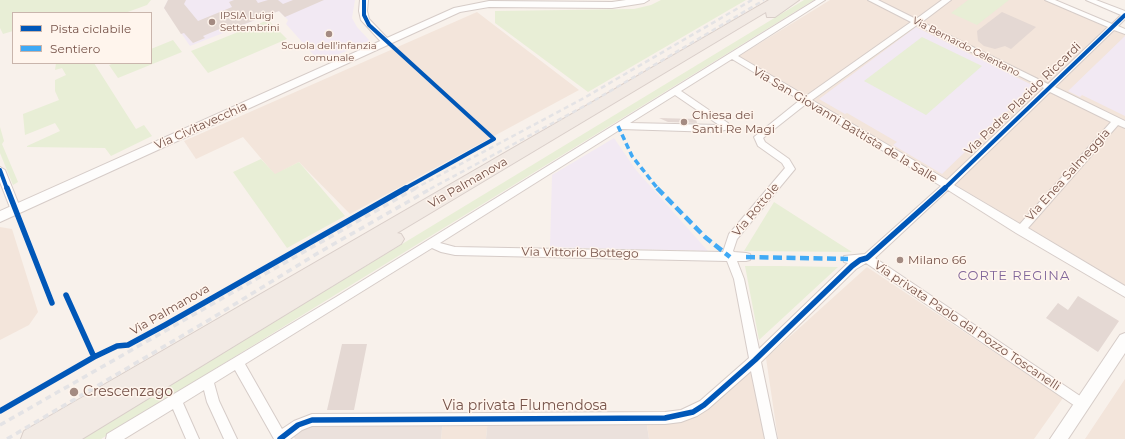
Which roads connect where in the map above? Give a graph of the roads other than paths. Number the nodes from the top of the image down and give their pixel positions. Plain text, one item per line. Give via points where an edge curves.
1 (364, 0) edge
2 (644, 0) edge
3 (778, 0) edge
4 (794, 0) edge
5 (821, 0) edge
6 (872, 0) edge
7 (947, 0) edge
8 (1049, 0) edge
9 (1090, 0) edge
10 (590, 2) edge
11 (1125, 15) edge
12 (916, 22) junction
13 (1113, 27) junction
14 (1125, 32) edge
15 (387, 42) junction
16 (731, 56) junction
17 (1049, 88) junction
18 (674, 91) junction
19 (805, 101) junction
20 (1121, 123) edge
21 (618, 126) junction
22 (0, 170) edge
23 (947, 186) junction
24 (16, 210) junction
25 (0, 216) edge
26 (1020, 230) junction
27 (432, 243) junction
28 (730, 257) junction
29 (746, 257) dead end
30 (867, 258) junction
31 (848, 259) dead end
32 (1125, 292) edge
33 (1125, 340) edge
34 (755, 360) junction
35 (237, 362) junction
36 (208, 380) junction
37 (175, 400) junction
38 (1082, 404) junction
39 (32, 439) edge
40 (62, 439) edge
41 (112, 439) edge
42 (193, 439) edge
43 (231, 439) edge
44 (281, 439) edge
45 (771, 439) edge
46 (1058, 439) edge

1 - 15 street via 363,12 366,22
2 - 10 street, Via Civitavecchia via 620,4
3 - 39 highway, Via Palmanova
4 - 40 highway, Via Palmanova
5 - 16 street
6 - 12 street, Via Bernardo Celentano
7 - 12 street
8 - 13 street
9 - 11 street
10 - 15 street, Via Civitavecchia via 475,6 447,14
11 - 13 street, Via Padre Placido Riccardi
12 - 17 street, Via Bernardo Celentano
12 - 19 street
13 - 14 street
13 - 17 street, Via Padre Placido Riccardi
15 - 24 street, Via Civitavecchia
16 - 18 street
16 - 19 street, Via San Giovanni Battista de la Salle
17 - 20 street, Via Bernardo Celentano
17 - 23 street, Via Padre Placido Riccardi
18 - 21 street
18 - 21 street via 726,127 716,129
19 - 23 street, Via San Giovanni Battista de la Salle
19 - 28 street, Via Rottole via 766,129 758,139 790,165 788,171 732,239 728,251
20 - 26 street, Via Enea Salmeggia
21 - 27 street
22 - 24 street
23 - 26 street, Via San Giovanni Battista de la Salle
23 - 30 street, Via Padre Placido Riccardi
24 - 25 street, Via Civitavecchia
26 - 32 street, Via San Giovanni Battista de la Salle
27 - 28 street, Via Vittorio Bottego via 455,251
27 - 35 street
28 - 29 street
28 - 34 street via 739,279
30 - 31 street, Via privata Paolo dal Pozzo Toscanelli
30 - 34 street, Via privata Flumendosa via 852,266
30 - 38 street, Via privata Paolo dal Pozzo Toscanelli
33 - 38 street
34 - 44 street, Via privata Flumendosa via 704,405 693,412 676,417 315,420 298,425
34 - 45 street
35 - 36 street
35 - 44 street
36 - 37 street
36 - 43 street via 213,402
37 - 41 street
37 - 42 street
38 - 46 street

